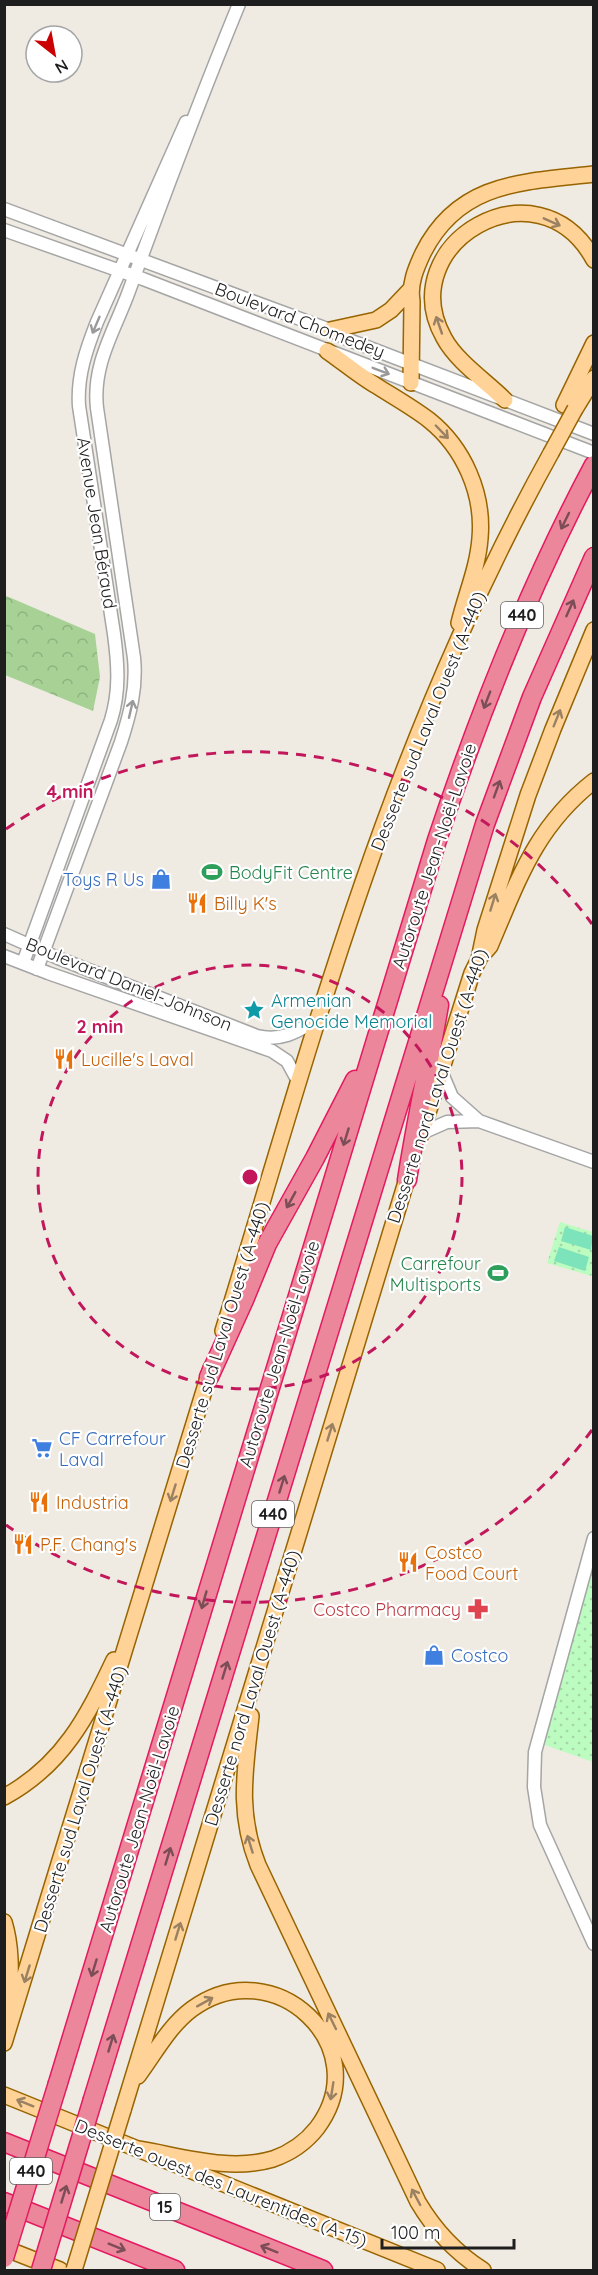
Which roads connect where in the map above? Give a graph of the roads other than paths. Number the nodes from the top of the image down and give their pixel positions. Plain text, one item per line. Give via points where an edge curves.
1 (239, 4) edge
2 (594, 174) edge
3 (4, 209) edge
4 (4, 230) edge
5 (134, 256) junction
6 (594, 260) edge
7 (120, 271) junction
8 (134, 276) junction
9 (410, 290) junction
10 (330, 330) junction
11 (594, 342) edge
12 (327, 351) junction
13 (410, 363) junction
14 (594, 378) edge
15 (411, 383) junction
16 (506, 400) junction
17 (570, 407) junction
18 (594, 434) edge
19 (593, 462) edge
20 (594, 557) edge
21 (594, 630) edge
22 (452, 655) junction
23 (594, 781) edge
24 (452, 929) junction
25 (4, 934) edge
26 (29, 944) junction
27 (44, 951) junction
28 (4, 956) edge
29 (479, 959) junction
30 (22, 963) junction
31 (37, 969) junction
32 (319, 1019) junction
33 (375, 1041) junction
34 (441, 1071) junction
35 (299, 1083) junction
36 (479, 1121) junction
37 (422, 1133) junction
38 (594, 1162) edge
39 (407, 1180) junction
40 (209, 1377) junction
41 (594, 1538) edge
42 (135, 1616) junction
43 (255, 1681) junction
44 (4, 1797) edge
45 (4, 1922) edge
46 (594, 1944) edge
47 (6, 2037) edge
48 (130, 2088) junction
49 (4, 2095) edge
50 (4, 2142) edge
51 (138, 2149) junction
52 (4, 2202) edge
53 (4, 2248) edge
54 (4, 2258) edge
55 (41, 2271) edge
56 (60, 2271) edge
57 (74, 2271) edge
58 (175, 2271) edge
59 (323, 2271) edge
60 (437, 2271) edge
61 (483, 2271) edge

1 - 5 street, Avenue Jean Béraud via 188,137
2 - 9 main road via 507,185 469,200 434,235
3 - 5 street, Boulevard Chomedey
4 - 7 street, Boulevard Chomedey
5 - 7 street, Avenue Jean Béraud
5 - 8 street, Avenue Jean Béraud
5 - 10 street, Boulevard Chomedey
16 -> 6 main road via 458,357 440,331 434,292 446,255 476,225 499,216 522,214 546,219 566,229
7 - 8 street, Boulevard Chomedey
7 -> 26 street, Avenue Jean Béraud via 85,352 78,391 114,634 117,690 109,725
8 - 12 street, Boulevard Chomedey
27 -> 8 street, Avenue Jean Béraud via 124,731 135,690 134,658 96,388 100,361
9 - 10 main road via 376,320
9 - 13 main road
10 - 13 street, Boulevard Chomedey
11 - 17 main road
12 -> 15 street, Boulevard Chomedey
12 -> 22 main road via 436,425 454,445 469,473 478,503 480,538
13 - 15 main road
13 - 16 street, Boulevard Chomedey
14 - 17 main road
15 - 19 street, Boulevard Chomedey
16 - 18 street, Boulevard Chomedey
17 - 22 main road, Desserte sud Laval Ouest (A-440)
19 -> 33 highway, Autoroute Jean-Noël-Lavoie / 440 via 533,589 483,711 437,840
24 -> 20 highway, 440 via 518,733
29 -> 21 main road, Desserte nord Laval Ouest (A-440) via 491,907 528,795
22 - 32 main road, Desserte sud Laval Ouest (A-440) via 379,837
23 - 29 main road via 540,837 490,946
24 - 39 highway
55 -> 24 highway, 440, bridge
25 - 26 street, Boulevard Daniel-Johnson
26 - 27 street, Boulevard Daniel-Johnson
26 - 30 street, Avenue Jean Béraud
27 - 31 street, Avenue Jean Béraud
27 - 32 street, Boulevard Daniel-Johnson via 264,1037 287,1037
28 - 30 street, Boulevard Daniel-Johnson
29 - 34 main road, Desserte nord Laval Ouest (A-440)
30 - 31 street, Boulevard Daniel-Johnson
31 - 35 street, Boulevard Daniel-Johnson via 272,1051 287,1061
32 - 35 main road, Desserte sud Laval Ouest (A-440)
33 -> 40 highway via 267,1244
33 -> 54 highway, Autoroute Jean-Noël-Lavoie / 440, bridge
34 - 36 street via 452,1096
34 - 37 main road, Desserte nord Laval Ouest (A-440)
35 - 40 main road, Desserte sud Laval Ouest (A-440)
36 - 37 street via 447,1122
36 - 38 street
37 - 39 main road, Desserte nord Laval Ouest (A-440)
43 -> 39 main road, Desserte nord Laval Ouest (A-440)
40 -> 42 main road, Desserte sud Laval Ouest (A-440)
41 - 46 street via 535,1752 534,1788 540,1825
42 - 44 main road via 74,1737 42,1771
42 -> 47 main road, Desserte sud Laval Ouest (A-440)
48 -> 43 main road, Desserte nord Laval Ouest (A-440)
61 -> 43 main road via 442,2235 418,2202 254,1855 245,1822 243,1790
45 - 47 main road via 11,1961
48 -> 51 main road via 185,2015 208,2000 232,1992 268,1992 299,2007 320,2030 333,2060 333,2086 326,2114 308,2138 282,2155 229,2164
48 - 57 main road, Desserte nord Laval Ouest (A-440), bridge
51 -> 49 main road, Desserte ouest des Laurentides (A-15)
59 -> 50 highway, 15
51 - 60 main road, Desserte ouest des Laurentides (A-15)
52 -> 58 highway
53 - 56 main road

